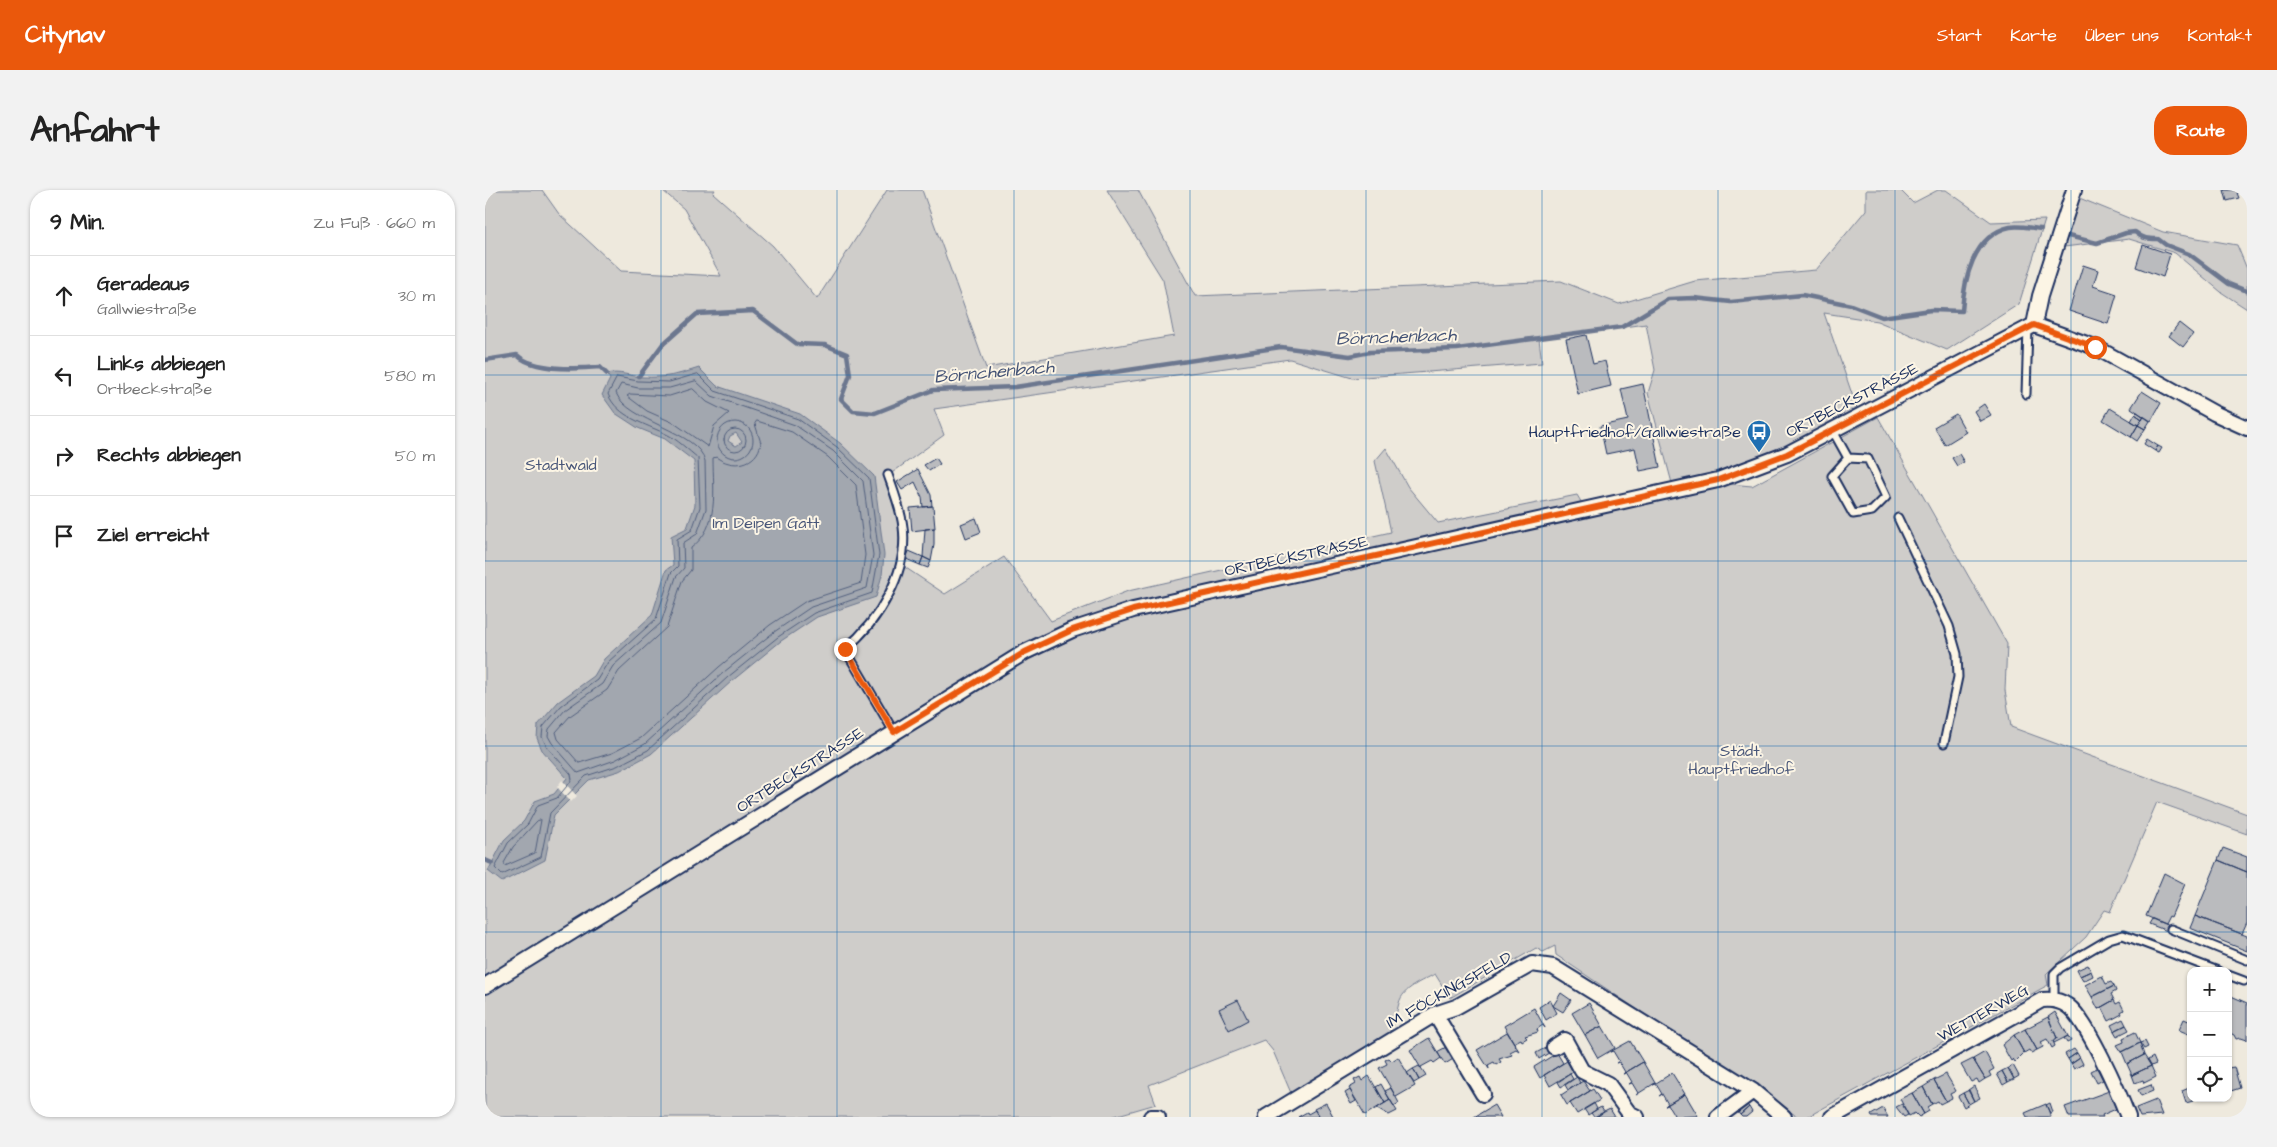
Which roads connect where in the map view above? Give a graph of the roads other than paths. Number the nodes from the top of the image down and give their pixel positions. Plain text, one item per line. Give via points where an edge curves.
1 (2073, 190) edge
2 (2031, 326) junction
3 (2026, 394) dead end
4 (2247, 428) edge
5 (1833, 431) junction
6 (1848, 458) junction
7 (888, 475) dead end
8 (1898, 518) dead end
9 (894, 732) junction
10 (1944, 743) dead end
11 (2171, 929) dead end
12 (2247, 960) edge
13 (2205, 967) edge
14 (2232, 976) edge
15 (2244, 981) dead end
16 (485, 986) edge
17 (2054, 999) junction
18 (1435, 1014) junction
19 (1554, 1047) dead end
20 (1753, 1091) junction
21 (1483, 1094) dead end
22 (1151, 1117) edge
23 (1158, 1117) edge
24 (1266, 1117) edge
25 (1637, 1117) edge
26 (1717, 1117) edge
27 (1784, 1117) edge
28 (1832, 1117) edge
29 (2128, 1117) edge

1 - 2 street
2 - 3 lane
2 - 4 street via 2095,347
2 - 5 street, ORTBECKSTRASSE
5 - 6 lane
5 - 9 street, ORTBECKSTRASSE via 1787,454 1718,480 1133,610 1072,630 1025,652
6 - 6 lane via 1833,476 1853,514 1872,511 1886,497 1867,459
7 - 9 lane via 903,528 902,552 895,580 881,608 864,634 845,649
8 - 10 lane via 1949,626 1957,654 1958,677
9 - 16 street, ORTBECKSTRASSE
11 - 12 lane
13 - 17 lane via 2123,935 2109,939 2060,968 2054,974
14 - 15 lane
17 - 28 street, WETTERWEG via 2042,1000
17 - 29 street, WETTERWEG via 2068,1006 2076,1016 2103,1061
18 - 20 street, IM FÖCKINGSFELD via 1464,1003 1532,964 1553,967
18 - 21 street
18 - 24 street, IM FÖCKINGSFELD
19 - 25 street via 1565,1040 1583,1071 1607,1084 1629,1113
20 - 26 street
20 - 27 street, IM FÖCKINGSFELD
22 - 23 street

